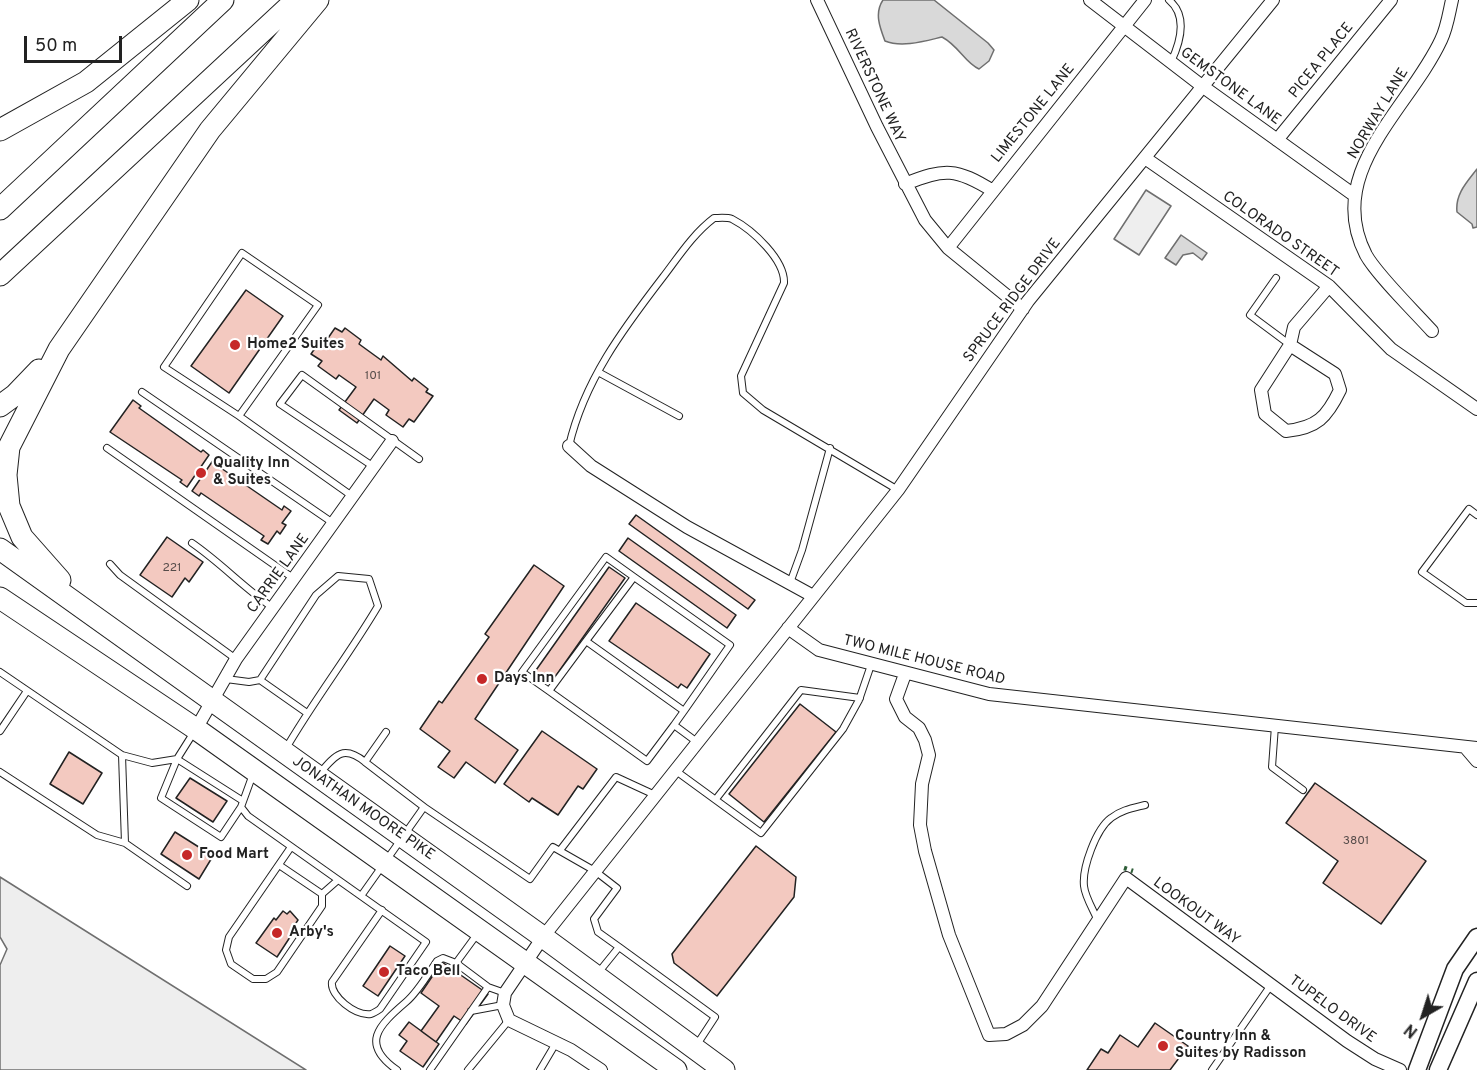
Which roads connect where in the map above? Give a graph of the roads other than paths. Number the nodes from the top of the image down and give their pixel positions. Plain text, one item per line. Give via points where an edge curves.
1 (188, 0) edge
2 (224, 0) edge
3 (296, 0) edge
4 (318, 0) edge
5 (817, 0) edge
6 (1090, 0) edge
7 (1145, 0) edge
8 (1168, 0) edge
9 (1273, 0) edge
10 (1391, 0) edge
11 (1452, 0) edge
12 (1125, 26) junction
13 (1171, 62) junction
14 (1202, 87) junction
15 (0, 130) edge
16 (1277, 140) junction
17 (1145, 158) junction
18 (905, 184) junction
19 (993, 191) junction
20 (1354, 195) junction
21 (0, 209) edge
22 (948, 248) junction
23 (0, 275) edge
24 (1276, 278) dead end
25 (1329, 286) junction
26 (1023, 309) junction
27 (1432, 331) dead end
28 (1290, 345) junction
29 (59, 349) junction
30 (598, 372) junction
31 (142, 392) dead end
32 (0, 406) edge
33 (1477, 409) edge
34 (239, 416) junction
35 (680, 416) dead end
36 (392, 441) junction
37 (569, 446) joint
38 (107, 448) dead end
39 (830, 448) junction
40 (418, 459) dead end
41 (374, 467) junction
42 (898, 490) junction
43 (352, 496) junction
44 (1477, 515) edge
45 (333, 523) junction
46 (192, 543) dead end
47 (0, 549) edge
48 (110, 564) dead end
49 (634, 577) junction
50 (294, 579) junction
51 (789, 584) junction
52 (813, 596) junction
53 (1, 599) edge
54 (1477, 603) edge
55 (273, 608) junction
56 (98, 618) junction
57 (788, 628) junction
58 (586, 641) junction
59 (236, 659) junction
60 (871, 665) junction
61 (0, 672) edge
62 (905, 674) junction
63 (226, 679) junction
64 (260, 680) junction
65 (27, 691) junction
66 (549, 692) junction
67 (860, 698) junction
68 (212, 702) junction
69 (684, 711) junction
70 (307, 713) junction
71 (674, 725) junction
72 (1275, 726) junction
73 (196, 729) junction
74 (0, 731) edge
75 (386, 732) dead end
76 (698, 743) junction
77 (1471, 748) edge
78 (284, 753) junction
79 (122, 755) junction
80 (177, 759) junction
81 (1477, 761) edge
82 (365, 762) junction
83 (254, 771) junction
84 (676, 771) junction
85 (0, 772) edge
86 (317, 777) junction
87 (1303, 790) dead end
88 (655, 795) junction
89 (716, 799) junction
90 (242, 804) junction
91 (1145, 806) dead end
92 (424, 807) junction
93 (403, 837) junction
94 (125, 843) junction
95 (291, 847) junction
96 (561, 849) junction
97 (385, 862) junction
98 (279, 865) junction
99 (595, 871) junction
100 (338, 880) junction
101 (187, 886) dead end
102 (322, 894) junction
103 (361, 896) junction
104 (382, 910) junction
105 (1098, 922) junction
106 (480, 930) junction
107 (543, 937) junction
108 (1477, 937) edge
109 (619, 946) junction
110 (456, 963) junction
111 (526, 963) junction
112 (1249, 969) joint
113 (596, 975) junction
114 (1477, 981) edge
115 (1271, 985) junction
116 (488, 987) junction
117 (504, 999) junction
118 (471, 1011) junction
119 (509, 1020) junction
120 (556, 1043) junction
121 (695, 1047) junction
122 (397, 1070) edge
123 (430, 1070) edge
124 (468, 1070) edge
125 (540, 1070) edge
126 (601, 1070) edge
127 (676, 1070) edge
128 (724, 1070) edge
129 (1212, 1070) edge
130 (1400, 1070) edge
131 (1417, 1070) edge
132 (1438, 1070) edge

1 - 15 highway via 86,82
2 - 21 highway
3 - 23 highway
4 - 29 highway via 210,130
5 - 18 street, RIVERSTONE WAY
6 - 12 street, GEMSTONE LANE
7 - 12 street, LIMESTONE LANE
8 - 13 lane via 1178,9 1181,38
9 - 14 street, SPRUCE RIDGE DRIVE
10 - 16 street, PICEA PLACE
11 - 20 street, NORWAY LANE via 1442,39 1367,157
12 - 13 street, GEMSTONE LANE
12 - 19 street, LIMESTONE LANE
13 - 14 street, GEMSTONE LANE
14 - 16 street, GEMSTONE LANE
14 - 17 street, SPRUCE RIDGE DRIVE
16 - 20 street, GEMSTONE LANE
17 - 25 street, COLORADO STREET
17 - 26 street, SPRUCE RIDGE DRIVE
18 - 19 street via 932,173 951,171 967,175
18 - 22 street, RIVERSTONE WAY via 925,220
19 - 22 street, LIMESTONE LANE
20 - 27 street, NORWAY LANE via 1353,223 1367,257
22 - 26 street, RIVERSTONE WAY
24 - 28 lane via 1250,315
25 - 28 street via 1294,327
25 - 33 street, COLORADO STREET via 1406,362
26 - 42 street, SPRUCE RIDGE DRIVE
28 - 28 street via 1261,390 1265,414 1286,431 1307,429 1329,411 1340,390 1335,374
29 - 32 highway
29 - 56 highway via 9,447 9,506 22,537 36,555
30 - 35 lane
30 - 37 lane via 577,412
30 - 39 lane via 698,230 714,218 731,218 777,258 784,272 784,283 741,376 743,393 763,410
31 - 45 lane
34 - 34 lane via 165,368 242,253 318,305
34 - 43 lane
36 - 40 lane
36 - 41 street, CARRIE LANE
36 - 41 lane via 302,375 280,404
37 - 51 street via 591,466 687,527
38 - 50 lane
39 - 42 lane
39 - 51 lane
41 - 43 street, CARRIE LANE
42 - 52 street, SPRUCE RIDGE DRIVE
43 - 45 street, CARRIE LANE
44 - 54 lane via 1469,509 1422,572 1466,603
45 - 50 street, CARRIE LANE
46 - 55 lane
47 - 56 highway, JONATHAN MOORE PIKE
48 - 59 lane
49 - 58 lane
49 - 66 lane via 606,557 522,672
49 - 69 lane via 730,645
50 - 55 street, CARRIE LANE
51 - 52 street
52 - 57 street, SPRUCE RIDGE DRIVE
53 - 73 highway, JONATHAN MOORE PIKE
55 - 59 street, CARRIE LANE
56 - 68 highway, JONATHAN MOORE PIKE
57 - 60 street, TWO MILE HOUSE ROAD via 819,650
57 - 76 street
58 - 66 lane
58 - 69 lane
59 - 63 street, CARRIE LANE
60 - 62 street, TWO MILE HOUSE ROAD
60 - 67 lane
61 - 65 lane
62 - 72 street, TWO MILE HOUSE ROAD via 989,694
62 - 105 street via 896,699 905,717 919,728 929,755 922,784 920,825 925,851 949,934 989,1035 1006,1034 1023,1025 1042,1006
63 - 64 lane
63 - 68 street, CARRIE LANE
64 - 70 lane
64 - 70 lane via 316,595 338,576 369,579 378,606
65 - 74 lane
65 - 79 lane
66 - 71 lane via 647,761
67 - 89 lane via 801,690
67 - 89 lane via 843,729 761,833
68 - 73 street, CARRIE LANE
68 - 78 highway, JONATHAN MOORE PIKE
69 - 71 lane
70 - 78 lane
71 - 76 lane
72 - 77 street, TWO MILE HOUSE ROAD
72 - 87 lane via 1272,767
73 - 80 lane
73 - 83 highway, JONATHAN MOORE PIKE
75 - 82 lane
76 - 84 street
77 - 81 street, TWO MILE HOUSE ROAD
78 - 86 highway, JONATHAN MOORE PIKE
79 - 80 lane via 152,763
79 - 94 lane
80 - 90 lane
80 - 90 lane via 161,798 221,837
82 - 86 lane via 342,752
82 - 92 lane
83 - 90 lane
83 - 97 highway, JONATHAN MOORE PIKE
84 - 88 street
84 - 89 lane
85 - 94 lane via 97,835
86 - 93 highway, JONATHAN MOORE PIKE
88 - 96 lane via 616,777
88 - 99 street
90 - 95 lane via 248,816
91 - 105 lane via 1127,809 1108,819 1094,843 1084,887
92 - 93 lane
92 - 96 lane via 530,879 553,847
93 - 97 lane
93 - 107 highway, JONATHAN MOORE PIKE
94 - 101 lane
95 - 98 lane
95 - 100 lane
96 - 99 lane
97 - 103 lane
97 - 106 highway, JONATHAN MOORE PIKE
98 - 102 lane
98 - 102 lane via 229,937 226,951 231,964 253,980 266,980 277,972 322,906
99 - 107 street
99 - 109 lane via 617,888 594,919 598,932
100 - 102 lane
100 - 103 lane
103 - 104 lane
104 - 104 lane via 426,942 380,1009 370,1014 359,1012 331,989
105 - 112 street, LOOKOUT WAY via 1126,878
106 - 110 lane
106 - 111 highway, JONATHAN MOORE PIKE
107 - 111 street
107 - 113 highway, JONATHAN MOORE PIKE
108 - 131 street via 1455,969
109 - 113 lane
109 - 121 lane via 715,1017
110 - 116 lane
110 - 122 lane via 443,958 437,961 378,1033 376,1053
111 - 117 street
111 - 127 highway, JONATHAN MOORE PIKE
112 - 115 street, TUPELO DRIVE
113 - 121 highway, JONATHAN MOORE PIKE
114 - 132 street
115 - 129 lane
115 - 130 street, TUPELO DRIVE via 1374,1059
116 - 117 lane
116 - 118 lane
117 - 118 lane
117 - 119 street
118 - 123 lane
119 - 120 street
119 - 124 lane
120 - 125 lane
120 - 126 street
121 - 128 highway, JONATHAN MOORE PIKE

